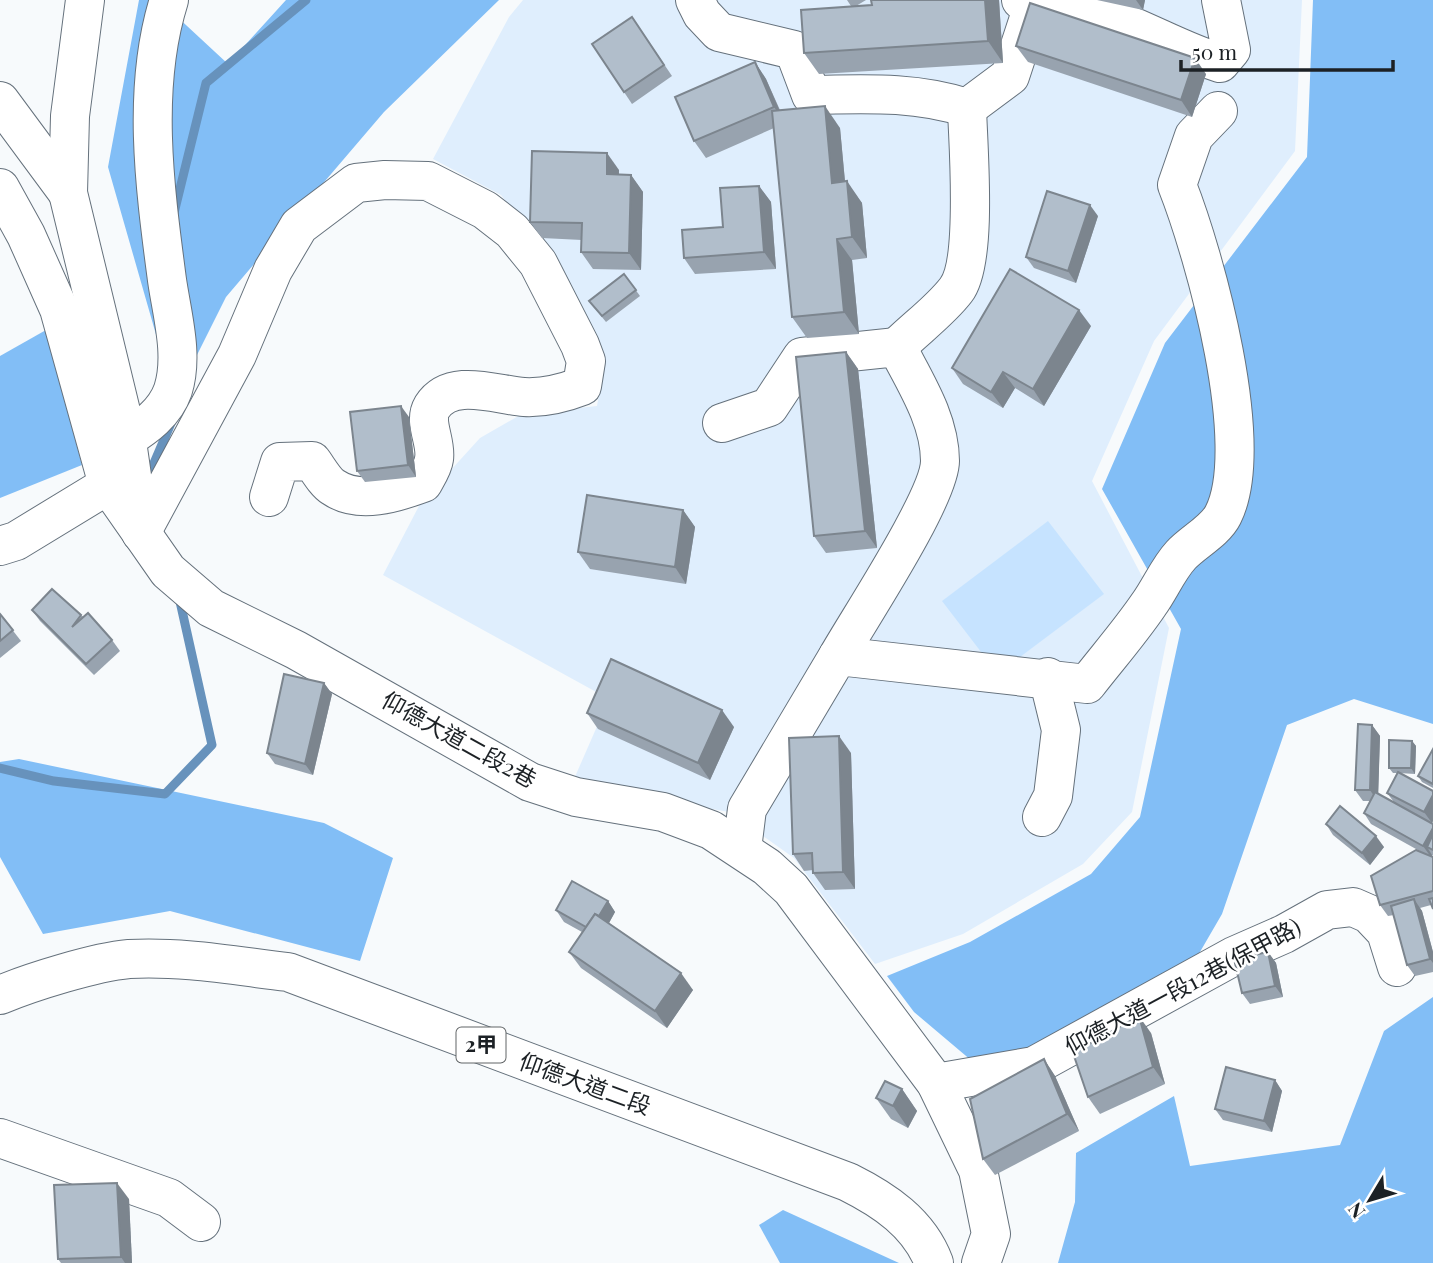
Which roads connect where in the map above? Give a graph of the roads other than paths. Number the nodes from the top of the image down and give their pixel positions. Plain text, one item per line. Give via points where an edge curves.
1 (85, 0) edge
2 (169, 0) edge
3 (695, 0) edge
4 (1221, 0) edge
5 (1028, 3) edge
6 (0, 102) edge
7 (967, 108) junction
8 (1218, 111) dead end
9 (0, 188) edge
10 (68, 193) junction
11 (897, 346) junction
12 (722, 423) dead end
13 (126, 439) junction
14 (108, 485) junction
15 (269, 497) dead end
16 (141, 533) junction
17 (0, 546) edge
18 (838, 656) junction
19 (1048, 677) junction
20 (1042, 817) dead end
21 (742, 849) junction
22 (1397, 967) dead end
23 (0, 995) edge
24 (936, 1083) junction
25 (0, 1138) edge
26 (201, 1222) dead end
27 (934, 1263) edge
28 (981, 1263) edge

1 - 10 street via 70,116
2 - 13 street via 160,27 152,112 177,348 173,391 152,423
3 - 7 street via 719,33 794,50 811,95 902,94
4 - 5 street via 1231,50 1220,63 1118,20
5 - 7 street via 1010,76
6 - 10 street
7 - 11 street via 970,205 965,268 958,289
8 - 19 street via 1194,136 1177,185 1193,226 1227,359 1234,488 1222,518 1180,556 1149,605 1087,684
9 - 14 street, 仰德大道二段2巷 via 59,309
10 - 13 street
11 - 12 street via 802,357 769,407
11 - 18 street via 935,425 940,463 925,506
13 - 16 street
14 - 16 street, 仰德大道二段2巷
14 - 17 street via 16,541
15 - 16 street via 280,461 312,461 332,487 356,497 423,484 434,460 428,419 432,406 447,394 466,390 525,397 582,386 586,361 576,337 538,262 512,231 485,210 428,181 356,183 299,226 273,270 237,355
16 - 21 street, 仰德大道二段2巷 via 168,571 211,608 296,650 530,782 576,797 663,812 712,830
18 - 19 street
18 - 21 street via 747,809
19 - 20 street via 1061,730 1053,796
21 - 24 street, 仰德大道二段2巷 via 792,889
22 - 24 street, 仰德大道一段12巷(保甲路) via 1386,932 1369,914 1353,907 1327,910 1034,1066
23 - 27 street, 仰德大道二段 / 2甲 via 127,959 196,960 288,972 848,1182 888,1203 923,1242
24 - 28 street, 仰德大道二段2巷 via 978,1170 991,1234
25 - 26 street via 169,1198

